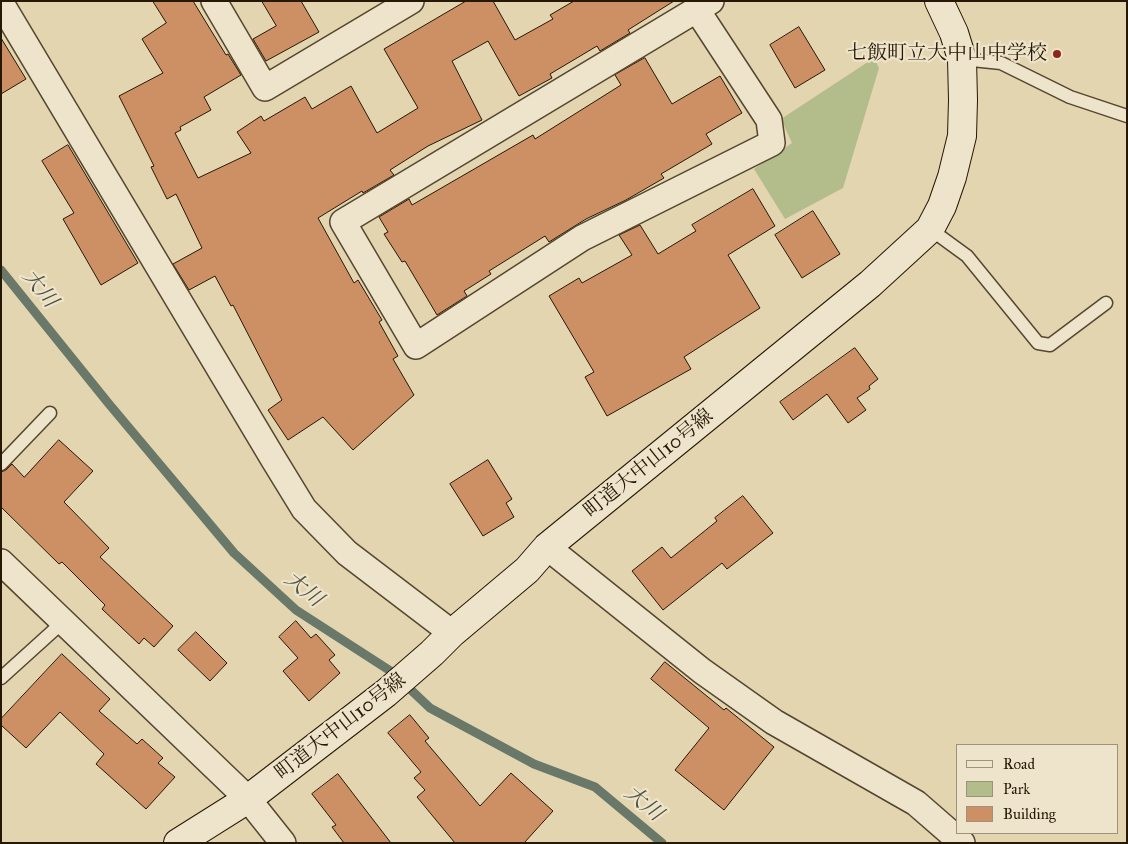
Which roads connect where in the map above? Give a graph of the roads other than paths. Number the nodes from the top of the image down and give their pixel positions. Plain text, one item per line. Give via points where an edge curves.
1 (214, 1) edge
2 (410, 1) edge
3 (939, 1) edge
4 (1, 3) edge
5 (704, 6) edge
6 (962, 59) junction
7 (1127, 116) edge
8 (930, 229) junction
9 (1106, 303) dead end
10 (50, 413) dead end
11 (1, 464) edge
12 (548, 547) junction
13 (1, 562) edge
14 (64, 621) junction
15 (452, 633) junction
16 (1, 678) edge
17 (248, 799) junction
18 (178, 843) edge
19 (283, 843) edge
20 (962, 843) edge

1 - 2 street via 265,88
3 - 6 street, 町道大中山10号線 via 954,32
4 - 15 street via 304,509 347,553
5 - 5 street via 343,222 416,346 582,238 772,142 769,120
6 - 7 lane via 1001,63 1070,98
6 - 8 street, 町道大中山10号線 via 962,136 952,177
8 - 9 lane via 967,256 1038,343 1050,345
8 - 12 street, 町道大中山10号線 via 870,284
10 - 11 lane
12 - 15 street, 町道大中山10号線 via 527,570
12 - 20 street via 702,671 774,722 916,802
13 - 14 street
14 - 16 lane
14 - 17 street
15 - 17 street, 町道大中山10号線 via 386,693
17 - 18 street, 町道大中山10号線
17 - 19 street

